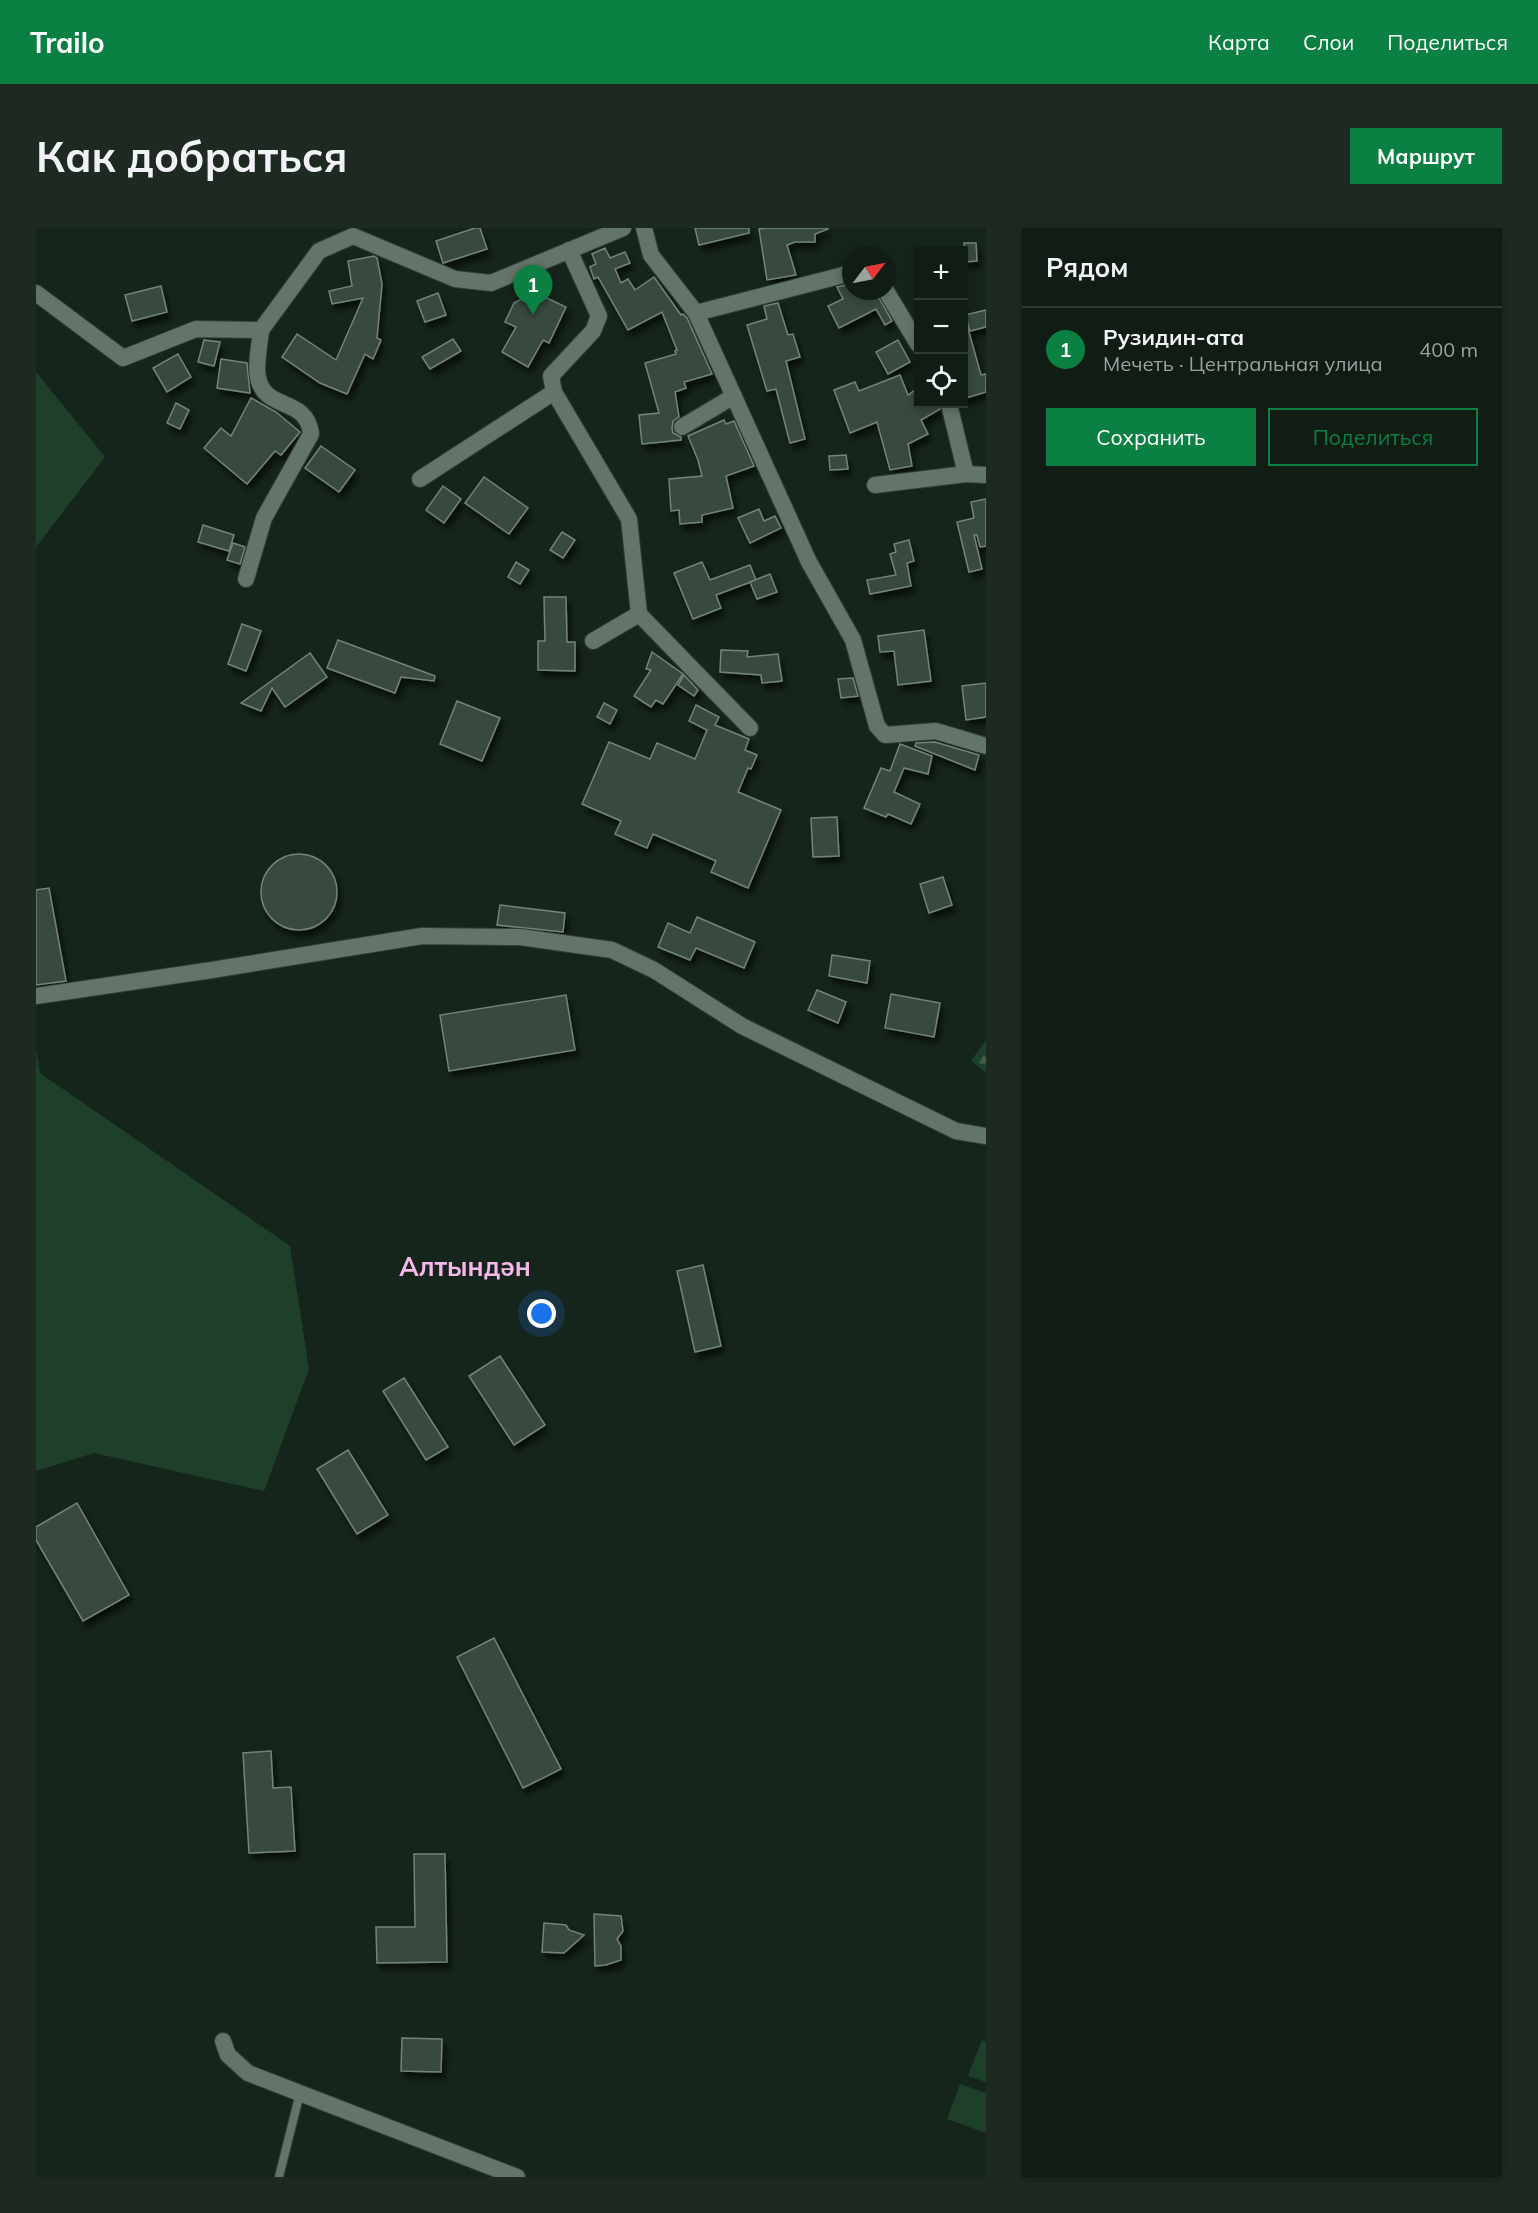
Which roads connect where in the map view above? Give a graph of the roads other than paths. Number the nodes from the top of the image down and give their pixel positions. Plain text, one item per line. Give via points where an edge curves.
1 (623, 228) edge
2 (644, 228) edge
3 (349, 232) edge
4 (569, 250) junction
5 (842, 275) edge
6 (36, 293) edge
7 (891, 300) edge
8 (696, 313) junction
9 (261, 330) junction
10 (914, 338) edge
11 (554, 392) junction
12 (734, 396) junction
13 (950, 408) edge
14 (682, 427) dead end
15 (966, 474) junction
16 (986, 475) edge
17 (420, 479) dead end
18 (875, 485) dead end
19 (246, 579) dead end
20 (639, 614) junction
21 (593, 641) dead end
22 (750, 729) dead end
23 (986, 746) edge
24 (36, 996) edge
25 (986, 1136) edge
26 (223, 2041) dead end
27 (300, 2093) junction
28 (279, 2177) edge
29 (517, 2177) edge

1 - 4 street
2 - 8 street via 651,255
3 - 4 street via 455,279 491,283
3 - 9 street via 319,251
4 - 11 street via 599,316 592,331 550,376
5 - 8 street
6 - 9 street via 123,358 196,329
7 - 10 street
8 - 12 street
9 - 19 street via 258,377 263,388 272,399 304,414 311,434 264,518
11 - 17 street
11 - 20 street via 629,519
12 - 14 street
12 - 23 street via 809,562 853,640 877,726 885,735 936,732
13 - 15 street
15 - 16 street
15 - 18 street
20 - 21 street
20 - 22 street
24 - 25 street via 422,936 520,937 612,950 654,970 742,1026 956,1131
26 - 27 street via 228,2055 248,2073
27 - 28 lane
27 - 29 street

